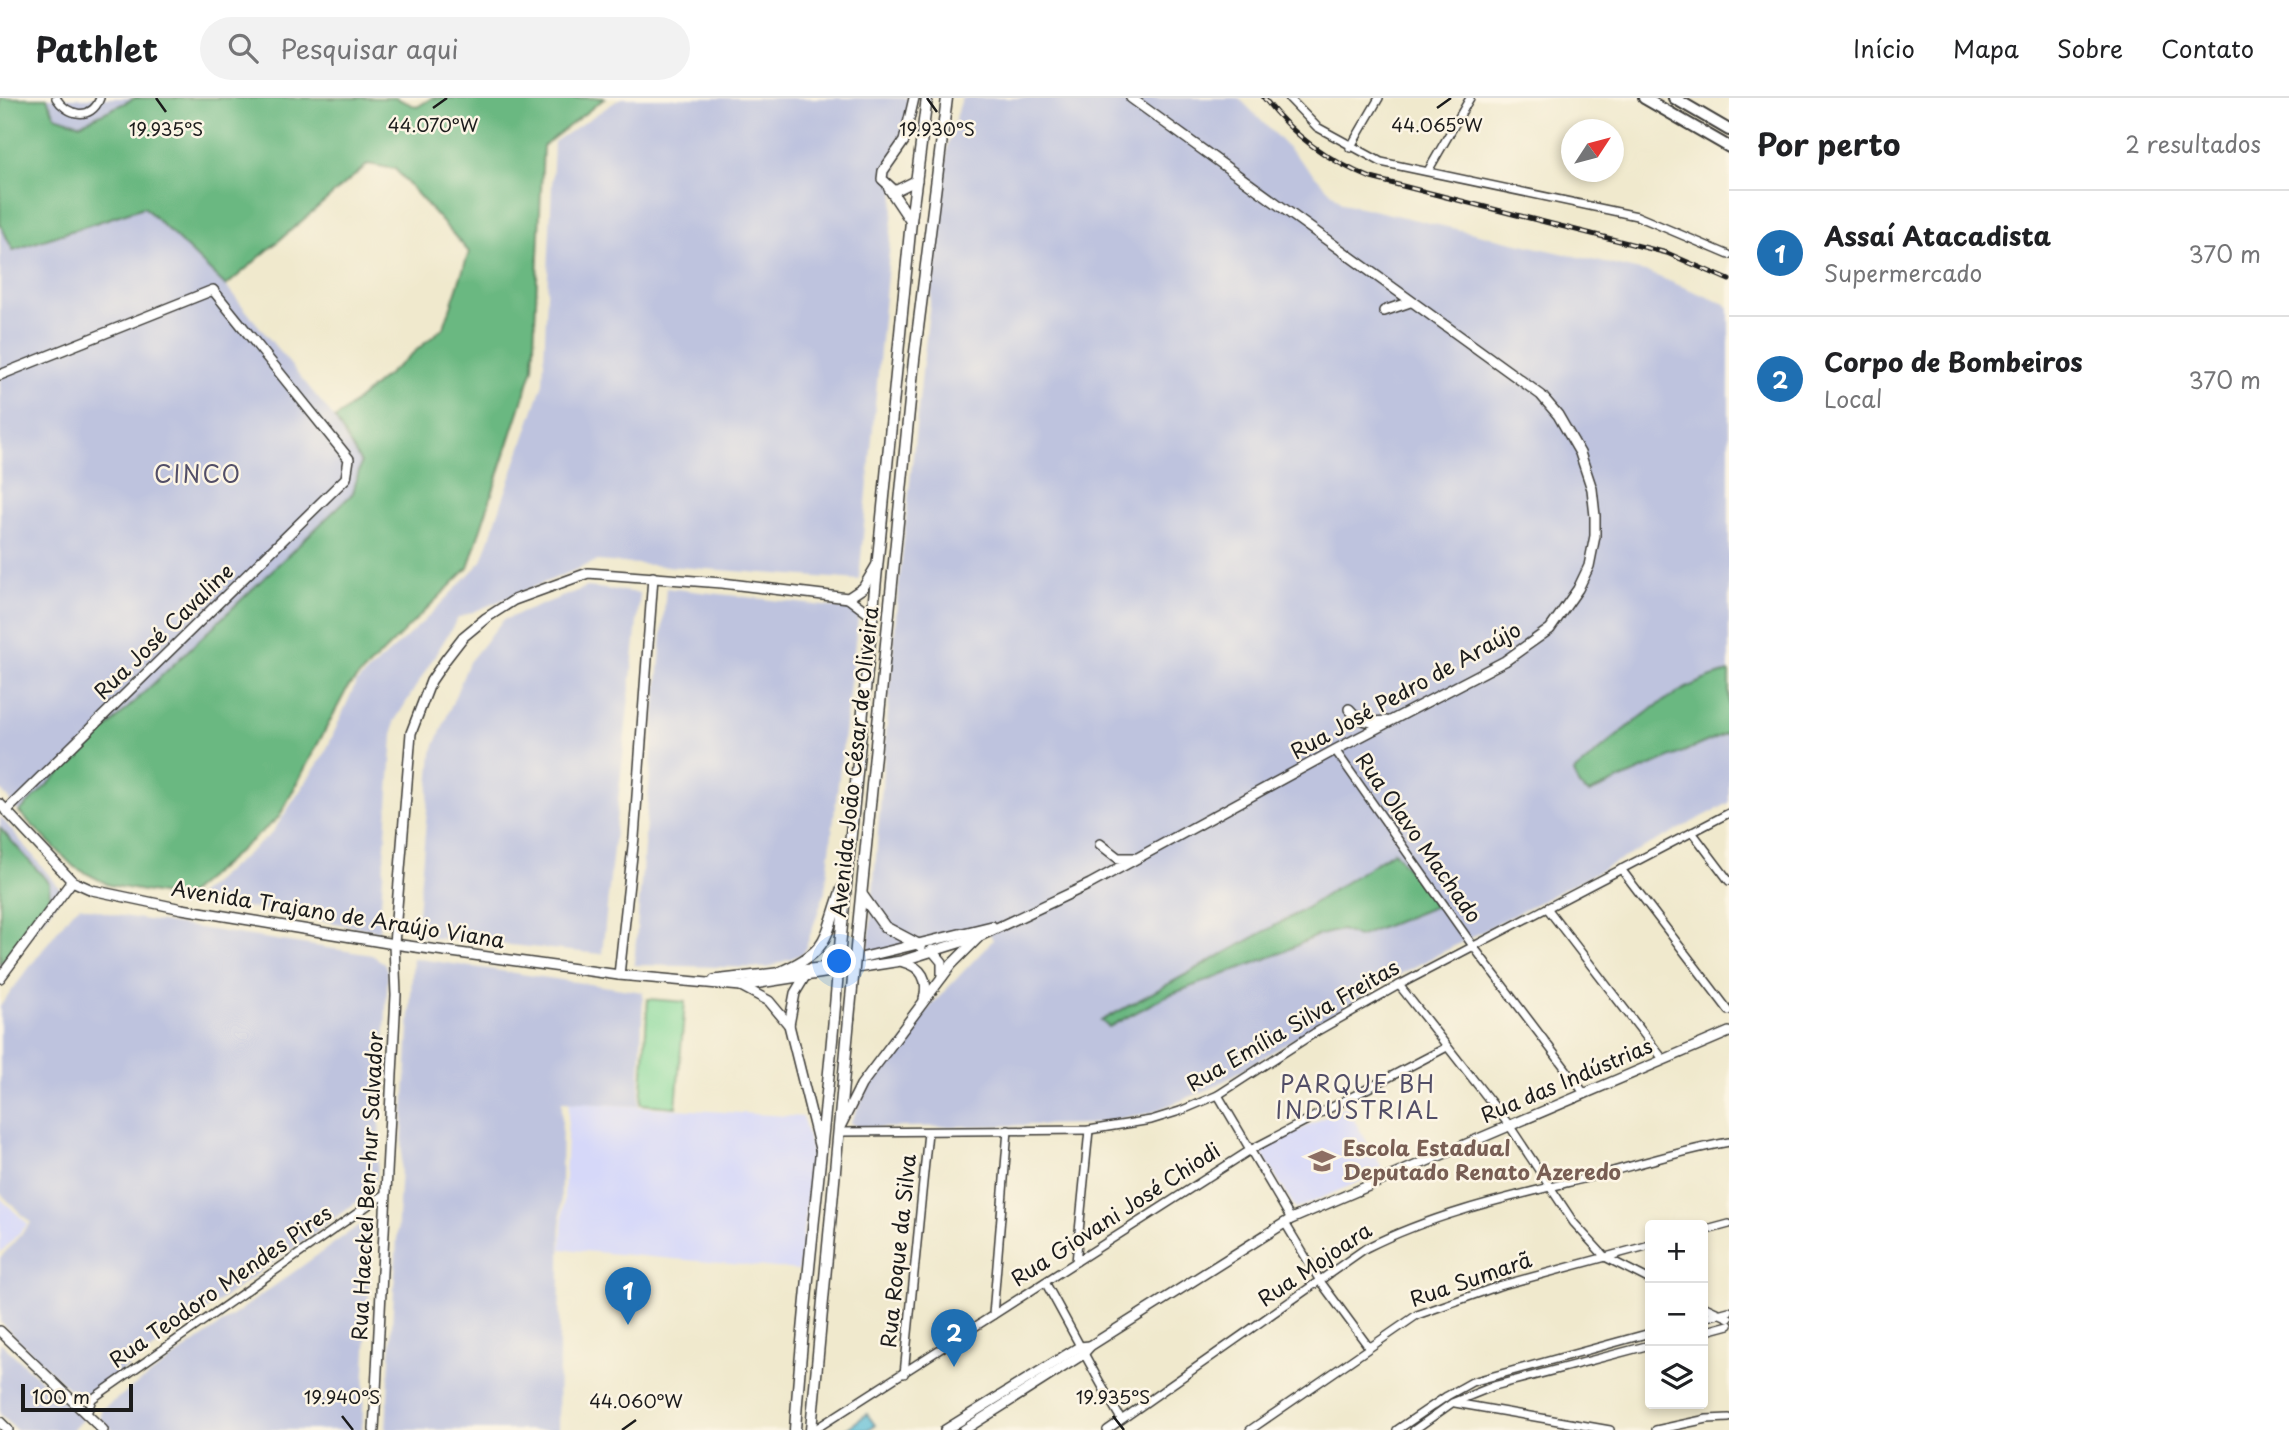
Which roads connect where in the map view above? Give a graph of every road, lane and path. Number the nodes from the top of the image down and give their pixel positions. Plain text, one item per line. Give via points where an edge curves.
1 (56, 98) edge
2 (100, 98) edge
3 (914, 98) edge
4 (927, 98) edge
5 (947, 98) edge
6 (954, 98) edge
7 (1131, 98) edge
8 (1289, 98) edge
9 (1379, 98) edge
10 (1470, 98) edge
11 (1644, 98) edge
12 (1674, 98) edge
13 (944, 110) junction
14 (1729, 130) edge
15 (1729, 147) edge
16 (1350, 148) junction
17 (1428, 171) junction
18 (917, 180) junction
19 (889, 188) junction
20 (911, 221) junction
21 (1729, 255) edge
22 (1410, 302) junction
23 (1384, 311) dead end
24 (0, 375) edge
25 (878, 559) junction
26 (653, 577) junction
27 (848, 598) junction
28 (872, 616) junction
29 (1349, 709) dead end
30 (1391, 721) junction
31 (1335, 750) junction
32 (3, 808) edge
33 (1729, 813) edge
34 (1692, 832) junction
35 (1100, 844) dead end
36 (1139, 858) junction
37 (1621, 869) junction
38 (848, 873) junction
39 (72, 881) junction
40 (1729, 881) edge
41 (861, 895) junction
42 (1547, 908) junction
43 (1009, 923) junction
44 (991, 926) joint
45 (980, 936) junction
46 (394, 944) junction
47 (921, 946) junction
48 (1473, 946) junction
49 (935, 952) junction
50 (901, 961) junction
51 (845, 963) junction
52 (778, 973) junction
53 (619, 975) junction
54 (0, 978) edge
55 (942, 978) junction
56 (802, 979) junction
57 (706, 982) junction
58 (1399, 985) junction
59 (741, 986) junction
60 (921, 1004) junction
61 (1729, 1011) edge
62 (789, 1026) junction
63 (1729, 1032) edge
64 (1447, 1047) junction
65 (1663, 1059) junction
66 (844, 1076) junction
67 (861, 1085) junction
68 (1584, 1093) junction
69 (1218, 1095) junction
70 (1509, 1125) junction
71 (839, 1130) junction
72 (1008, 1130) junction
73 (1089, 1130) junction
74 (928, 1132) junction
75 (1729, 1141) edge
76 (1252, 1149) junction
77 (821, 1156) junction
78 (836, 1161) junction
79 (1548, 1187) junction
80 (383, 1195) junction
81 (1288, 1221) junction
82 (1729, 1224) edge
83 (1708, 1230) edge
84 (1645, 1246) edge
85 (1605, 1257) junction
86 (1076, 1262) junction
87 (1645, 1277) edge
88 (1320, 1281) junction
89 (1045, 1282) junction
90 (1708, 1308) edge
91 (1729, 1311) edge
92 (1719, 1314) junction
93 (993, 1315) junction
94 (1708, 1317) edge
95 (1729, 1318) edge
96 (1729, 1325) edge
97 (0, 1331) edge
98 (1708, 1331) edge
99 (1645, 1334) edge
100 (1368, 1346) junction
101 (1646, 1346) edge
102 (1080, 1351) junction
103 (904, 1374) junction
104 (1437, 1402) junction
105 (1452, 1403) junction
106 (87, 1414) junction
107 (1729, 1418) edge
108 (1121, 1419) junction
109 (0, 1422) edge
110 (974, 1422) edge
111 (8, 1430) edge
112 (103, 1430) edge
113 (374, 1430) edge
114 (795, 1430) edge
115 (813, 1430) edge
116 (946, 1430) edge
117 (964, 1430) edge
118 (1107, 1430) edge
119 (1250, 1430) edge
120 (1397, 1430) edge
121 (1414, 1430) edge
122 (1610, 1430) edge
123 (1656, 1430) edge

1 - 2 street via 64,110 75,114 88,112
3 - 19 street via 901,147 883,170 882,179
4 - 18 main road, Avenida João César de Oliveira
5 - 13 main road, Avenida João César de Oliveira
6 - 13 street
7 - 22 street, Rua José Pedro de Araújo
8 - 16 street via 1317,128
9 - 16 street
10 - 17 street
11 - 15 highway
12 - 14 highway
13 - 41 main road, Avenida João César de Oliveira via 914,360
16 - 17 street via 1381,162
17 - 21 street via 1637,216
18 - 19 street via 900,190
18 - 20 main road, Avenida João César de Oliveira
19 - 20 main road
20 - 25 main road, Avenida João César de Oliveira
22 - 23 street
22 - 30 street, Rua José Pedro de Araújo via 1541,395 1558,415 1580,453 1592,489 1595,537 1578,589 1550,629 1505,661
24 - 32 street, Rua José Cavaline via 213,290 349,460 346,478
25 - 27 street via 863,589
25 - 28 main road, Avenida João César de Oliveira
26 - 27 street
26 - 46 street via 588,573 546,587 486,618 446,659 427,690 411,733
26 - 53 street
27 - 28 street
28 - 38 main road, Avenida João César de Oliveira
29 - 30 street via 1357,719 1370,723
30 - 31 street, Rua José Pedro de Araújo
31 - 36 street, Rua José Pedro de Araújo
31 - 48 street, Rua Olavo Machado
32 - 39 street, Avenida Trajano de Araújo Viana
33 - 34 street, Rua Emília Silva Freitas
34 - 37 street, Rua Emília Silva Freitas
34 - 40 street
35 - 36 street via 1118,858
36 - 43 street, Rua José Pedro de Araújo
37 - 42 street, Rua Emília Silva Freitas
37 - 61 street
38 - 52 main road via 820,947 808,960
38 - 77 main road, Avenida João César de Oliveira, bridge
39 - 46 street, Avenida Trajano de Araújo Viana via 124,897
39 - 54 street
41 - 47 main road via 885,927
41 - 66 main road, Avenida João César de Oliveira, bridge
42 - 48 street, Rua Emília Silva Freitas
42 - 65 street
43 - 44 street, Rua José Pedro de Araújo
43 - 45 street, Rua José Pedro de Araújo
44 - 47 street, Avenida Trajano de Araújo Viana
45 - 49 street, Avenida Trajano de Araújo Viana
45 - 55 street, Rua José Pedro de Araújo
46 - 53 street, Avenida Trajano de Araújo Viana
46 - 80 street, Rua Haeckel Ben-hur Salvador via 396,995
47 - 49 street
47 - 51 street, Avenida Trajano de Araújo Viana
48 - 58 street, Rua Emília Silva Freitas
48 - 68 street, Rua Olavo Machado
49 - 50 street, Avenida Trajano de Araújo Viana
49 - 55 street via 944,969
50 - 56 street, Avenida Trajano de Araújo Viana
50 - 60 street via 922,974 926,987
51 - 52 street, Avenida Trajano de Araújo Viana
51 - 56 street
52 - 57 street, Avenida Trajano de Araújo Viana
53 - 57 street, Avenida Trajano de Araújo Viana
55 - 60 street, Rua José Pedro de Araújo
56 - 59 street, Avenida Trajano de Araújo Viana
56 - 62 street via 794,993
57 - 59 street, Avenida Trajano de Araújo Viana
58 - 64 street
58 - 69 street, Rua Emília Silva Freitas
59 - 62 street, Avenida Trajano de Araújo Viana via 769,1001
60 - 67 street, Rua José Pedro de Araújo
62 - 77 street, Avenida Trajano de Araújo Viana
63 - 65 street, Rua das Indústrias
64 - 70 street
64 - 76 street, Rua Giovani José Chiodi
65 - 68 street, Rua das Indústrias
66 - 67 street via 851,1084
66 - 71 main road, Avenida João César de Oliveira
67 - 71 street, Rua José Pedro de Araújo
68 - 70 street, Rua das Indústrias
69 - 73 street, Rua Emília Silva Freitas via 1151,1120
69 - 76 street
70 - 79 street
70 - 81 street, Rua das Indústrias
71 - 74 street, Rua Emília Silva Freitas
71 - 78 main road, Avenida João César de Oliveira
72 - 73 street, Rua Emília Silva Freitas
72 - 74 street, Rua Emília Silva Freitas
72 - 93 street
73 - 86 street
74 - 103 street, Rua Roque da Silva
75 - 79 street, Rua Mojoara
76 - 81 street
76 - 86 street, Rua Giovani José Chiodi
77 - 78 main road
77 - 114 main road, Avenida João César de Oliveira
78 - 115 main road, Avenida João César de Oliveira
79 - 85 street
79 - 88 street, Rua Mojoara via 1392,1235
80 - 106 street, Rua Teodoro Mendes Pires via 92,1399
80 - 113 street, Rua Haeckel Ben-hur Salvador
81 - 88 street
81 - 102 street, Rua das Indústrias
82 - 83 street
84 - 85 street, Rua Sumarã
85 - 87 street
85 - 100 street, Rua Sumarã via 1448,1302 1417,1315
86 - 89 street, Rua Giovani José Chiodi
88 - 100 street
88 - 108 street, Rua Mojoara
89 - 93 street, Rua Giovani José Chiodi
89 - 102 street
90 - 92 street
91 - 92 street
92 - 94 street
92 - 95 street
93 - 103 street, Rua Giovani José Chiodi
96 - 98 street
97 - 106 street
99 - 104 street via 1472,1382
100 - 119 street, Rua Sumarã
101 - 105 street via 1494,1386
102 - 108 street
102 - 110 street, Rua das Indústrias
103 - 115 street, Rua Giovani José Chiodi
104 - 105 street
104 - 120 street
105 - 121 street
105 - 122 street
106 - 112 street
107 - 123 street
108 - 118 street, Rua Mojoara
109 - 111 street
110 - 116 street, Rua das Indústrias
110 - 117 street, Rua das Indústrias

